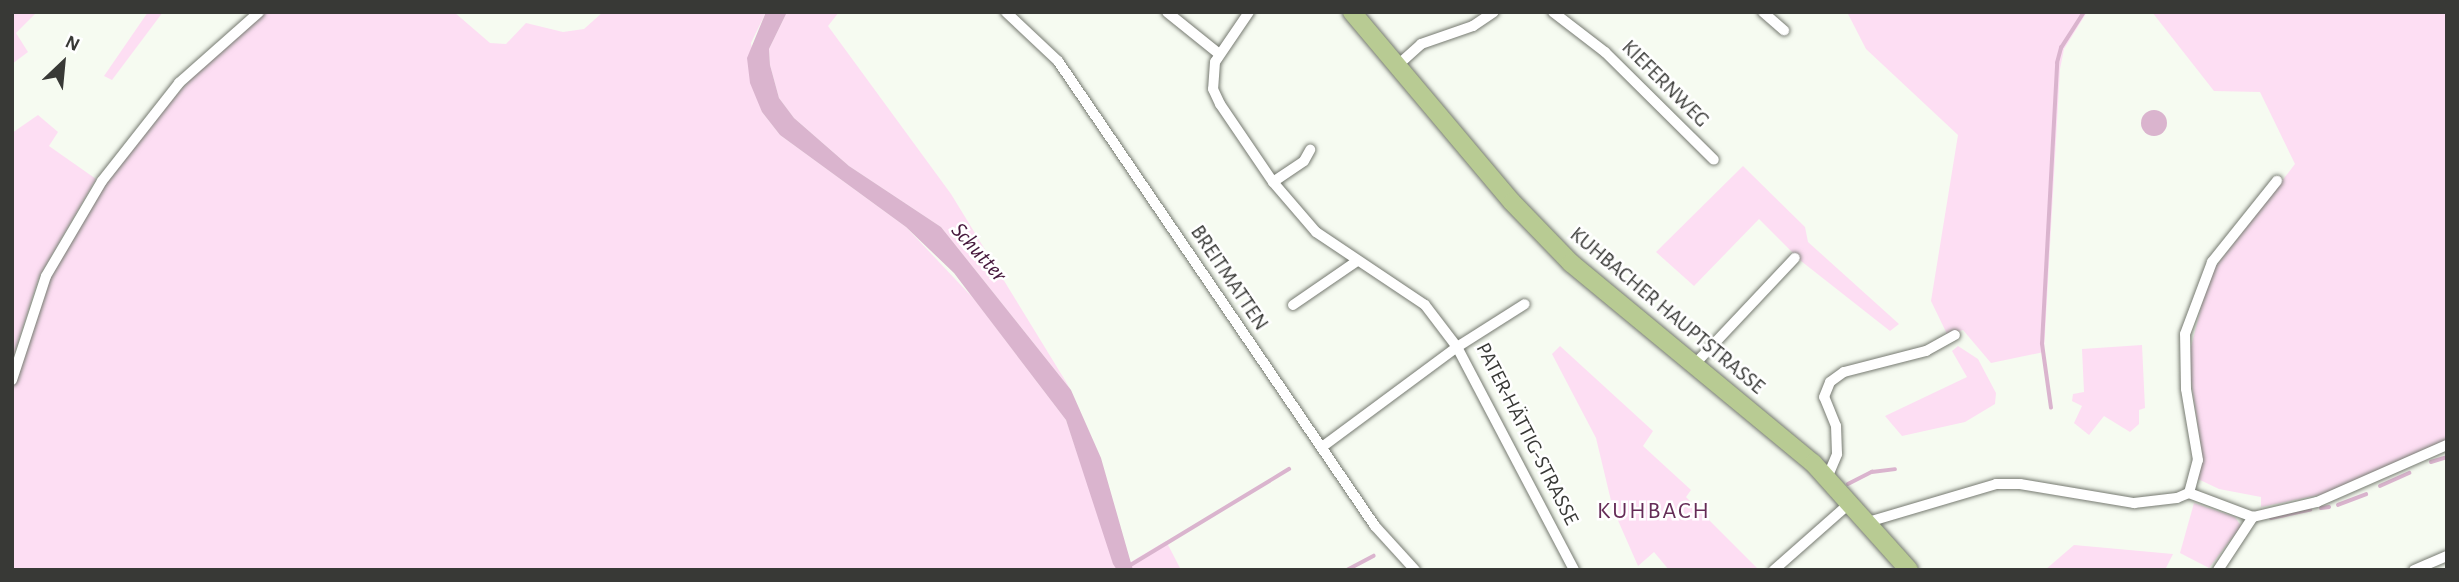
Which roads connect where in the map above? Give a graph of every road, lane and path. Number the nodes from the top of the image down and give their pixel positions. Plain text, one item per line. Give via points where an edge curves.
1 (259, 12) edge
2 (1167, 12) edge
3 (1249, 12) edge
4 (1352, 12) edge
5 (1494, 12) edge
6 (1553, 12) edge
7 (1763, 12) edge
8 (1013, 14) edge
9 (1784, 30) dead end
10 (1218, 53) junction
11 (1399, 64) junction
12 (1310, 150) dead end
13 (1714, 160) dead end
14 (2277, 181) dead end
15 (1273, 182) junction
16 (1796, 258) dead end
17 (1357, 261) junction
18 (1293, 304) dead end
19 (1525, 304) dead end
20 (1955, 335) dead end
21 (1457, 347) junction
22 (1694, 366) junction
23 (12, 380) edge
24 (2447, 445) edge
25 (1322, 447) junction
26 (1827, 478) junction
27 (2189, 493) junction
28 (1851, 502) junction
29 (2253, 517) junction
30 (1868, 522) junction
31 (2447, 555) edge
32 (1415, 570) edge
33 (1574, 570) edge
34 (1774, 570) edge
35 (1909, 570) edge
36 (2218, 570) edge
37 (2414, 570) edge

1 - 23 street via 179,83 102,181 46,276
2 - 10 street
3 - 10 street
4 - 11 main road, KUHBACHER HAUPTSTRASSE
5 - 11 street via 1473,26 1421,44
6 - 13 street, KIEFERNWEG via 1605,52
7 - 9 street
8 - 25 street, BREITMATTEN via 1058,61
10 - 15 street via 1212,73 1216,97
11 - 22 main road, KUHBACHER HAUPTSTRASSE via 1512,202 1571,263
12 - 15 street via 1304,161
14 - 27 street via 2212,262 2185,334 2186,389 2198,460
15 - 17 street via 1316,232
16 - 22 street
17 - 18 street
17 - 21 street via 1424,304
19 - 21 street, PATER-HÄTTIG-STRASSE
20 - 26 street via 1926,351 1844,372 1830,382 1824,397 1836,426 1837,454
21 - 25 street
21 - 33 street, PATER-HÄTTIG-STRASSE
22 - 26 main road, KUHBACHER HAUPTSTRASSE
24 - 29 street via 2317,502
25 - 32 street, BREITMATTEN via 1375,526
26 - 28 main road, KUHBACHER HAUPTSTRASSE
27 - 29 street
27 - 30 street via 2134,503 1996,484
28 - 30 main road, KUHBACHER HAUPTSTRASSE
28 - 34 street
29 - 36 street
30 - 35 main road, KUHBACHER HAUPTSTRASSE
31 - 37 street

